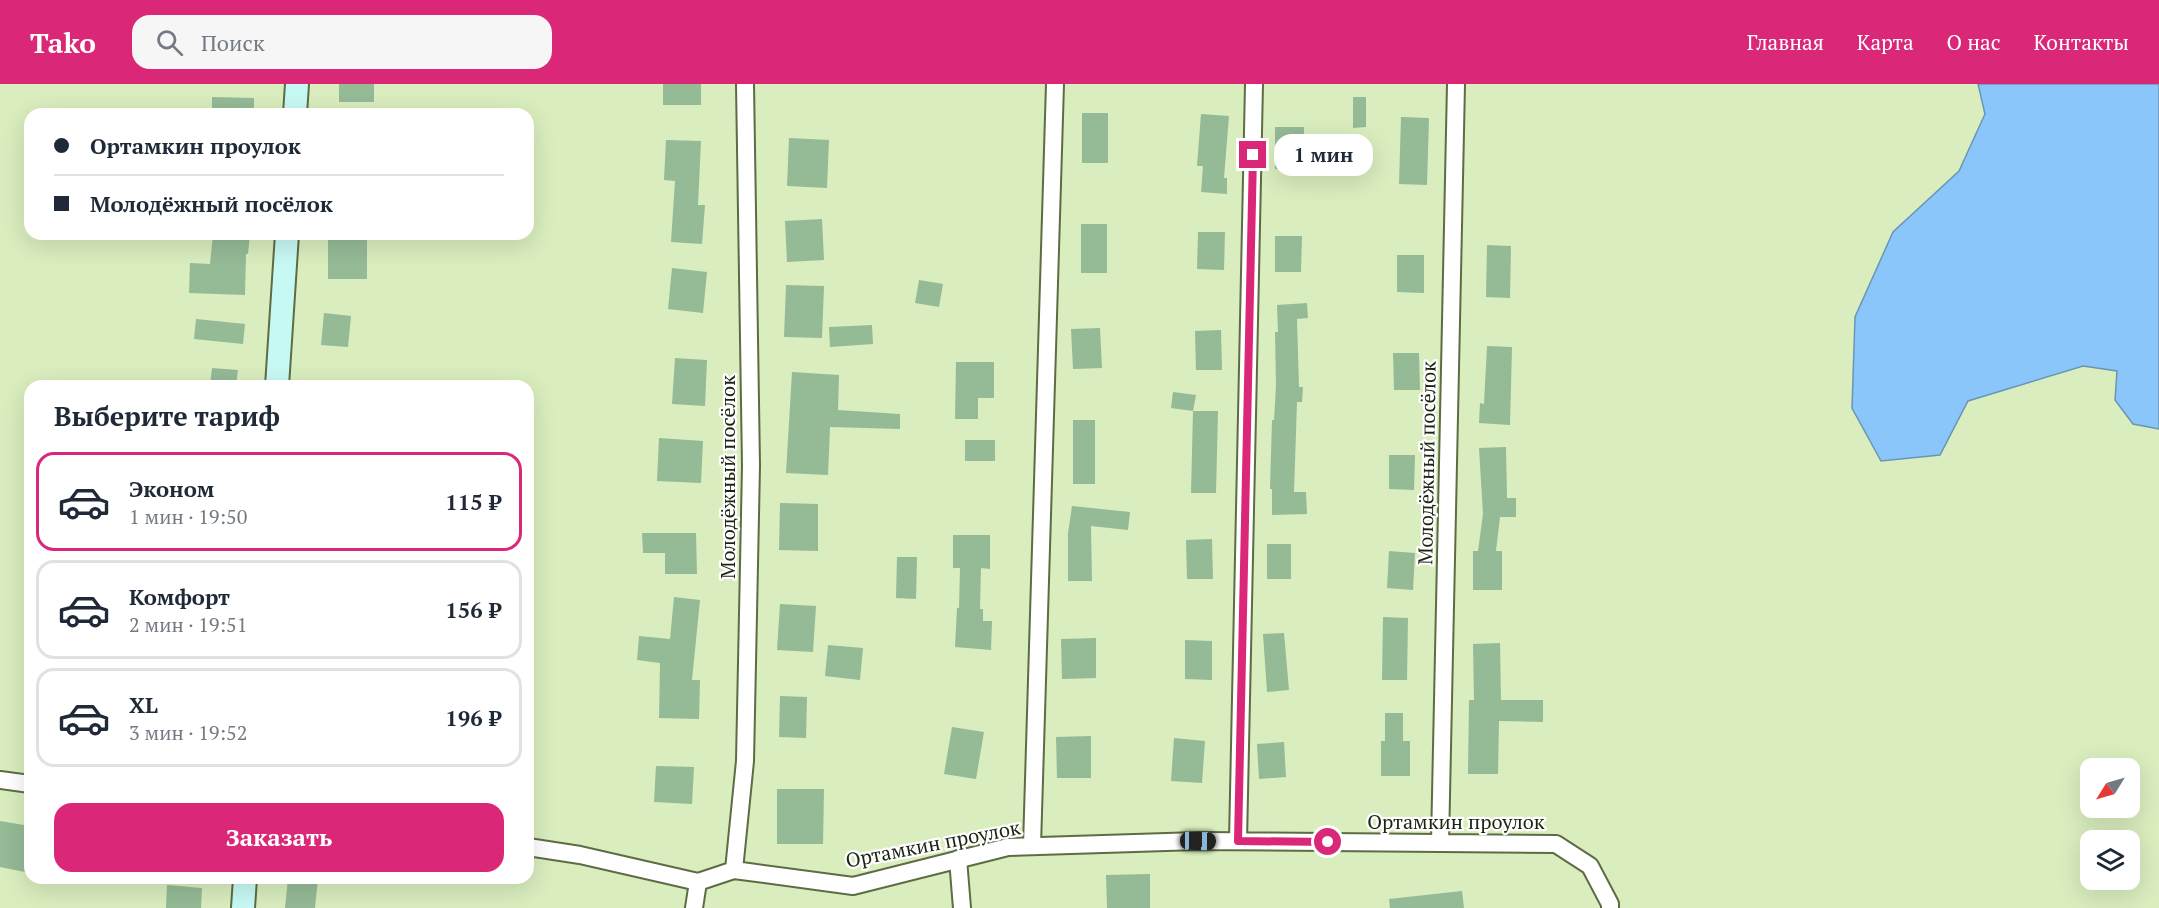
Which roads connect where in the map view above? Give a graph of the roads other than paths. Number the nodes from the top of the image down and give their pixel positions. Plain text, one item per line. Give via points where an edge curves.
1 (297, 84) edge
2 (746, 84) edge
3 (1055, 84) edge
4 (1254, 84) edge
5 (1456, 84) edge
6 (295, 108) edge
7 (287, 240) edge
8 (278, 380) edge
9 (0, 780) edge
10 (24, 783) edge
11 (1238, 841) junction
12 (1440, 843) junction
13 (1032, 846) junction
14 (534, 848) edge
15 (958, 859) junction
16 (734, 870) junction
17 (699, 882) junction
18 (245, 884) edge
19 (1610, 906) edge
20 (243, 908) edge
21 (694, 908) edge
22 (962, 908) edge

1 - 6 street
2 - 16 street, Молодёжный посёлок via 751,477 745,760
3 - 13 street
4 - 11 street
5 - 12 street, Молодёжный посёлок
7 - 8 street
9 - 10 street
11 - 12 street, Ортамкин проулок
11 - 13 street, Ортамкин проулок
12 - 19 street, Ортамкин проулок via 1556,844 1590,866
13 - 15 street, Ортамкин проулок via 1008,847
14 - 17 street
15 - 16 street, Ортамкин проулок via 854,886
15 - 22 street
16 - 17 street, Ортамкин проулок
17 - 21 street
18 - 20 street

